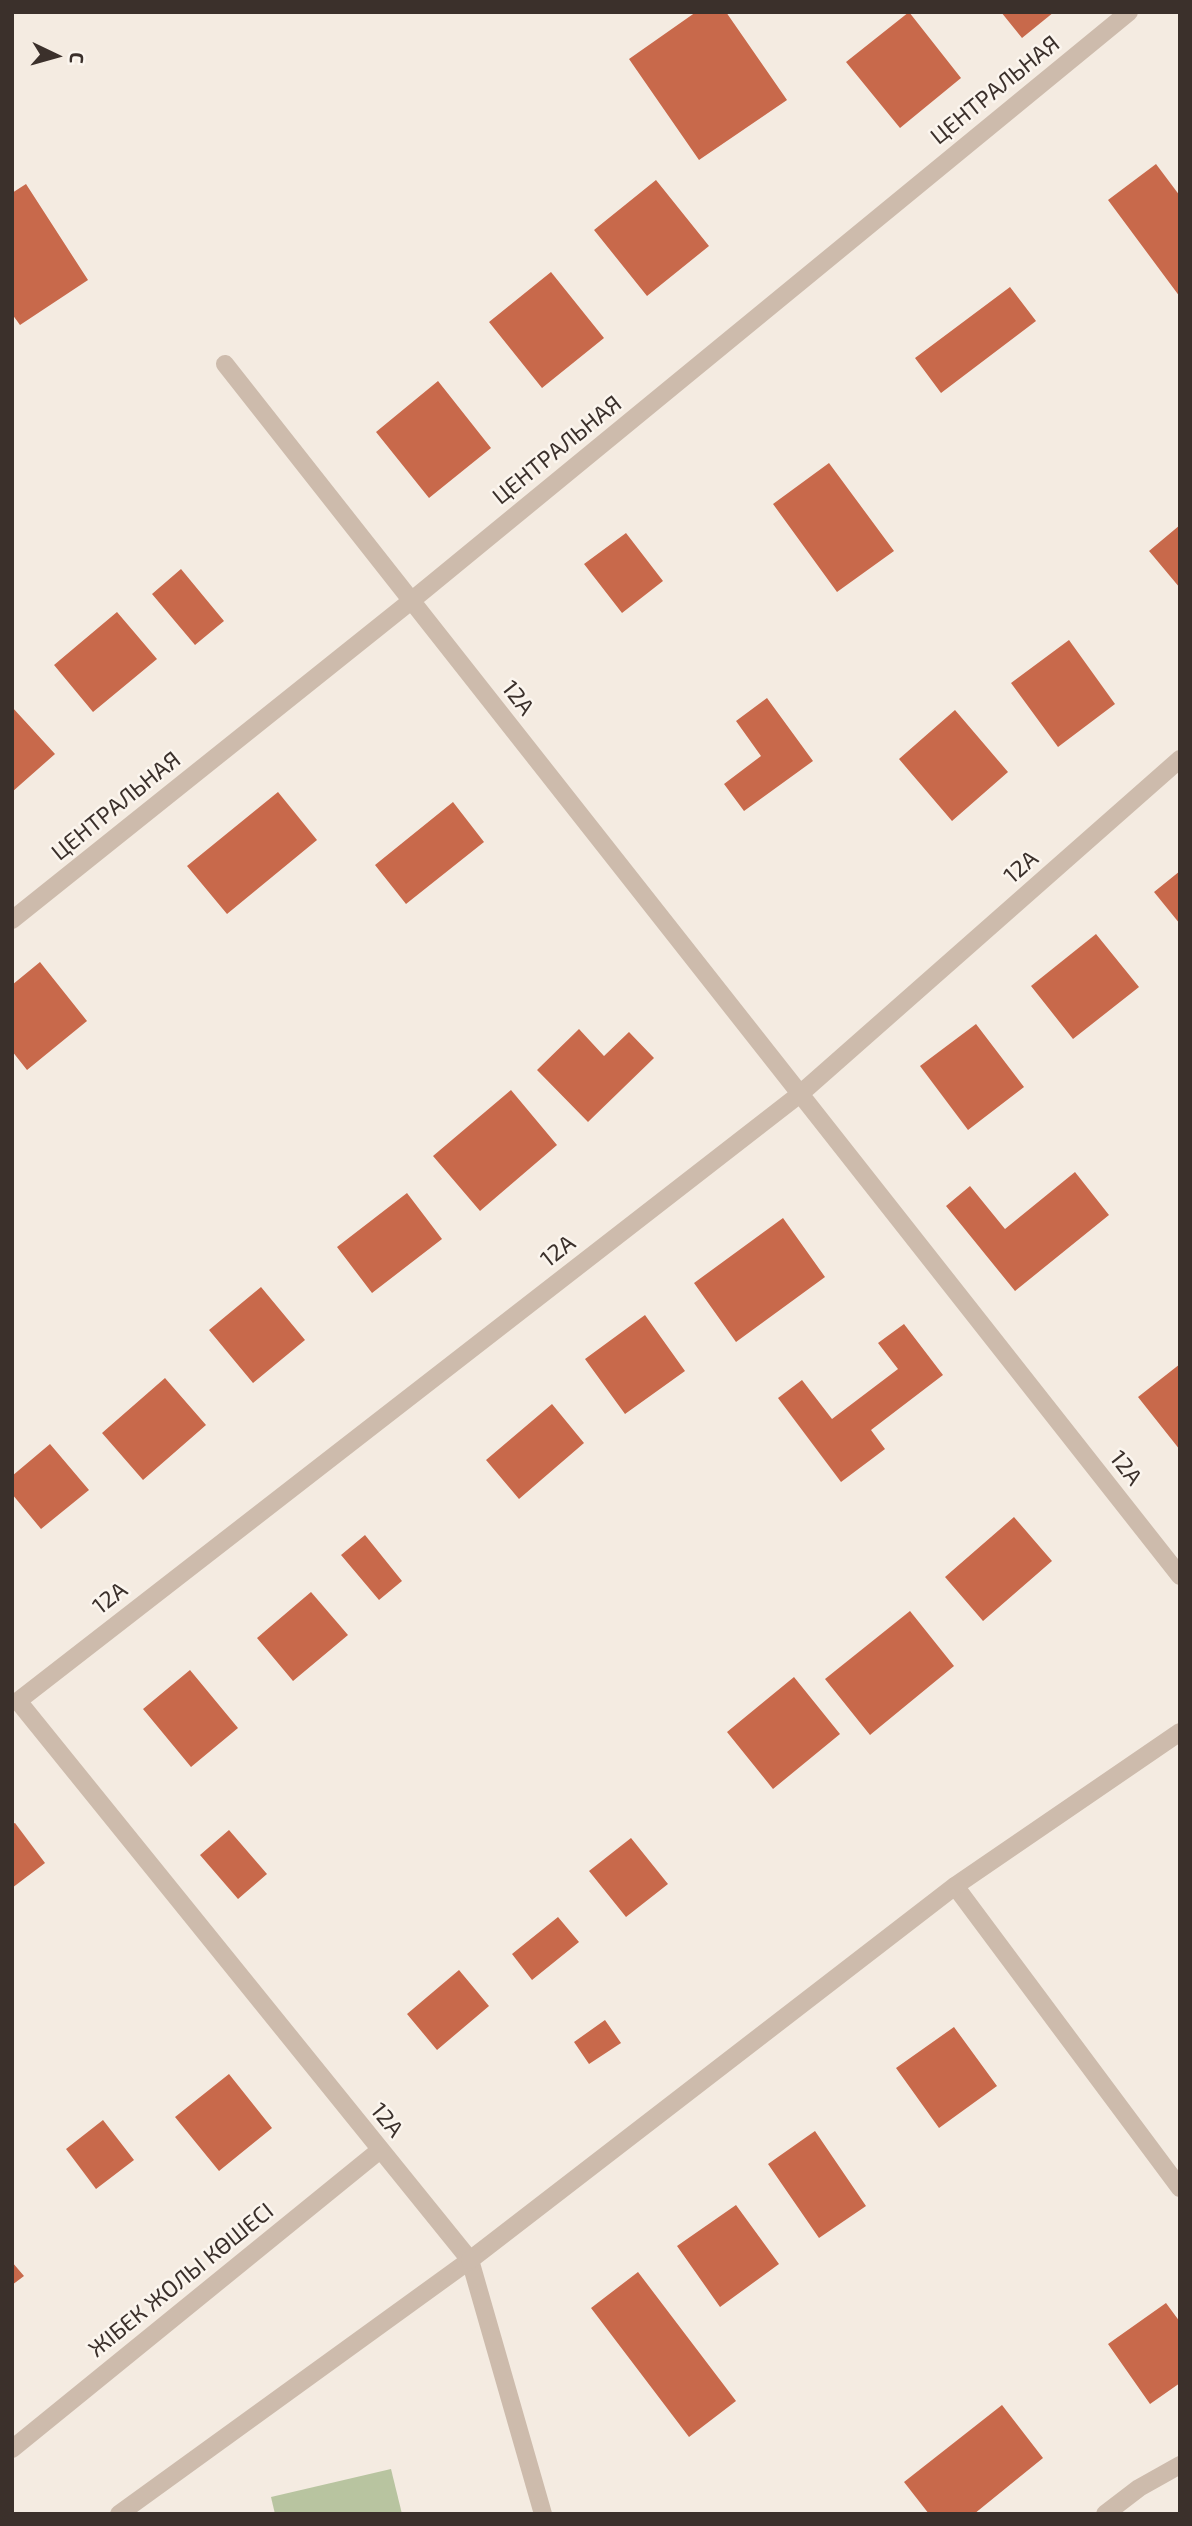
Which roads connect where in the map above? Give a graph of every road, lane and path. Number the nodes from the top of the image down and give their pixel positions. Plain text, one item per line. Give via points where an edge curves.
1 (1129, 12) edge
2 (225, 363) dead end
3 (411, 601) junction
4 (1180, 759) edge
5 (12, 920) edge
6 (800, 1094) junction
7 (1180, 1576) edge
8 (14, 1700) edge
9 (1180, 1732) edge
10 (955, 1886) junction
11 (380, 2150) junction
12 (1180, 2188) edge
13 (470, 2260) junction
14 (12, 2449) edge
15 (1180, 2465) edge
16 (119, 2514) edge
17 (543, 2514) edge
18 (1105, 2514) edge

1 - 3 street, ЦЕНТРАЛЬНАЯ
2 - 3 street, 12А
3 - 5 street, ЦЕНТРАЛЬНАЯ
3 - 6 street, 12А
4 - 6 street, 12А
6 - 7 street, 12А
6 - 8 street, 12А
8 - 11 street, 12А
9 - 10 street
10 - 12 street
10 - 13 street
11 - 13 street, 12А
11 - 14 street, ЖІБЕК ЖОЛЫ КӨШЕСІ
13 - 16 street
13 - 17 street
15 - 18 street

